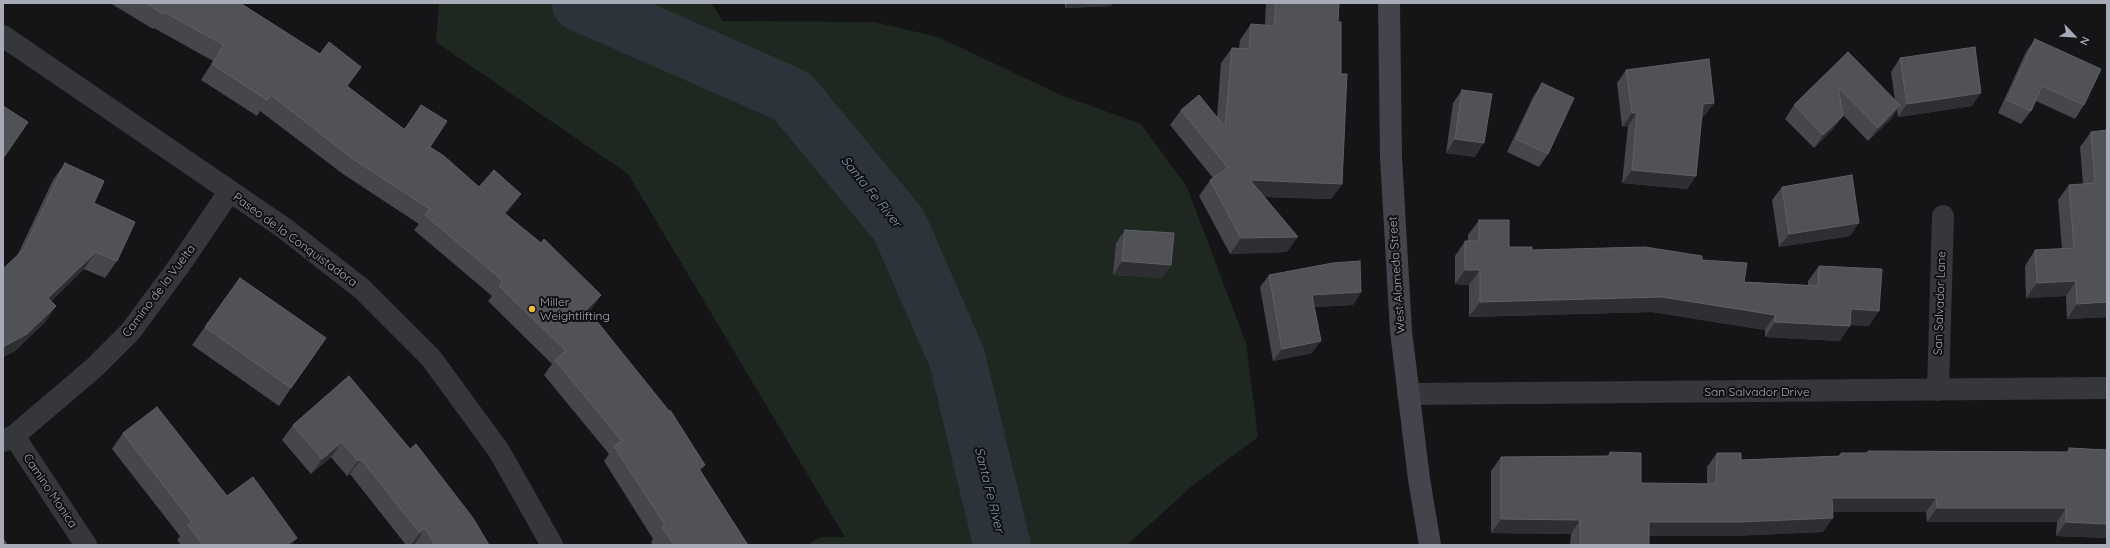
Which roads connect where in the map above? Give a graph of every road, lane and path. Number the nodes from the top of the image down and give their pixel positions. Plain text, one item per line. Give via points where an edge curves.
1 (1389, 3) edge
2 (3, 36) edge
3 (229, 192) junction
4 (1943, 216) dead end
5 (2107, 388) edge
6 (1938, 390) junction
7 (1408, 394) junction
8 (9, 439) edge
9 (86, 545) edge
10 (552, 545) edge
11 (1430, 545) edge

1 - 7 street, West Alameda Street via 1393,214
2 - 3 street, Paseo de la Conquistadora
3 - 8 street, Camino de la Vuelta via 130,332 95,367
3 - 10 street, Paseo de la Conquistadora via 284,228 362,289 431,358 498,451
4 - 6 street, San Salvador Lane
5 - 6 street, San Salvador Drive
6 - 7 street, San Salvador Drive
7 - 11 street, West Alameda Street
8 - 9 street, Camino Monica

